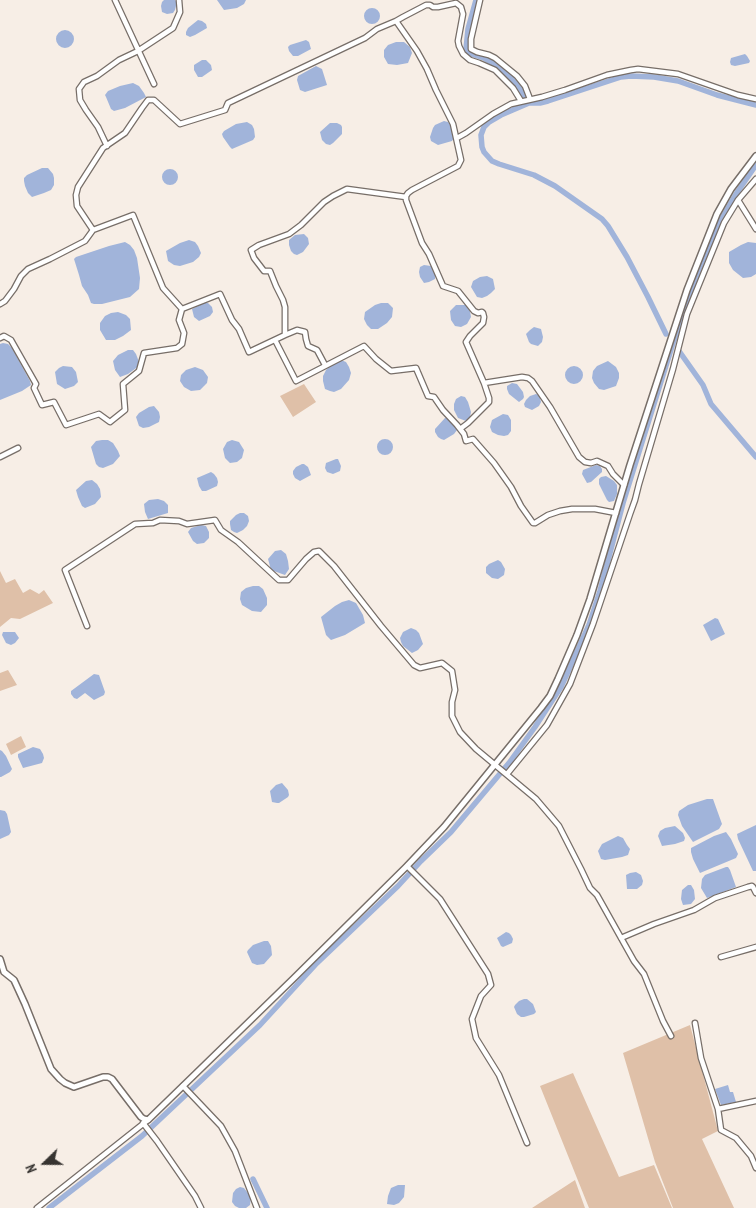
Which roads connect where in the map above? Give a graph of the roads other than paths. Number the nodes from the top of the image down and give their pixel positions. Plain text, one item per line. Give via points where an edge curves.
1 (115, 0) edge
2 (179, 0) edge
3 (480, 0) edge
4 (396, 22) junction
5 (138, 51) junction
6 (154, 84) dead end
7 (530, 99) junction
8 (756, 99) edge
9 (521, 102) junction
10 (457, 138) junction
11 (107, 146) junction
12 (756, 156) edge
13 (756, 179) edge
14 (406, 197) junction
15 (738, 200) junction
16 (92, 230) junction
17 (756, 230) edge
18 (0, 304) edge
19 (182, 310) junction
20 (285, 335) junction
21 (0, 338) edge
22 (276, 340) junction
23 (325, 365) junction
24 (484, 383) junction
25 (460, 429) junction
26 (18, 448) dead end
27 (0, 457) edge
28 (624, 485) junction
29 (616, 513) junction
30 (87, 626) dead end
31 (494, 765) junction
32 (508, 774) junction
33 (407, 866) junction
34 (756, 893) edge
35 (621, 938) junction
36 (756, 947) edge
37 (721, 957) dead end
38 (0, 959) edge
39 (2, 973) edge
40 (694, 1023) dead end
41 (671, 1036) dead end
42 (183, 1086) junction
43 (756, 1100) edge
44 (718, 1109) junction
45 (145, 1122) junction
46 (527, 1143) dead end
47 (756, 1168) edge
48 (37, 1208) edge
49 (202, 1208) edge
50 (256, 1208) edge

1 - 5 street
2 - 5 street via 180,12 173,28
3 - 7 street via 470,39 471,49 495,58 521,80
4 - 9 street via 426,5 438,7 456,3 463,14 458,41 463,54 496,70
4 - 10 street via 428,69 454,124
4 - 11 street via 377,28 365,38 228,103 225,110 180,124 154,100 148,100 125,133
5 - 6 street
5 - 11 street via 84,82 79,89 80,100
7 - 8 street via 638,69 678,74
7 - 9 street
9 - 10 street via 504,107
10 - 14 street via 458,166 412,190
11 - 16 street via 78,187 76,195 78,206
12 - 28 street via 731,189 705,242 686,290
13 - 15 street
14 - 20 street via 347,189 324,202 289,234 251,250 264,271 270,271 286,306
14 - 24 street via 422,243 443,286 458,291 474,311 483,313 483,323 466,342
15 - 17 street
15 - 32 street via 724,223 687,314 635,500 570,684 547,724
16 - 18 street via 85,241 28,269
16 - 19 street via 132,215 163,288
19 - 21 street via 179,320 184,333 182,344 178,348 144,353 140,370 123,384 125,410 110,422 99,414 66,426 54,402 42,405 34,388 36,384 11,340 4,336
19 - 22 street via 220,294 249,352
20 - 22 street
20 - 23 street via 297,330 305,332 308,346 316,350
22 - 23 street via 296,381
23 - 25 street via 364,346 391,371 416,368 428,396 434,397
24 - 25 street via 489,402
24 - 28 street via 528,378 579,457 586,462 598,461 608,466
25 - 29 street via 466,441 473,439 494,463 533,523 572,509
26 - 27 street
28 - 29 street
29 - 31 street via 590,599 558,679 541,708
30 - 31 street via 65,570 135,524 160,520 187,524 215,520 221,530 279,580 288,580 306,559 319,551 414,665 420,668 442,663 452,671 455,690 452,716 460,732
31 - 32 street
31 - 33 street via 444,828
32 - 35 street via 559,826 590,888
33 - 42 street
33 - 46 street via 440,899 488,974 491,985 481,996 472,1019 476,1038 499,1075
34 - 35 street via 752,886 715,898 694,910
35 - 41 street via 644,974
36 - 37 street
38 - 39 street
39 - 45 street via 14,980 51,1069 74,1087 103,1077 112,1079
40 - 44 street via 701,1058
42 - 45 street
42 - 50 street via 221,1126 236,1151
43 - 44 street
44 - 47 street via 721,1130 736,1138
45 - 48 street
45 - 49 street

